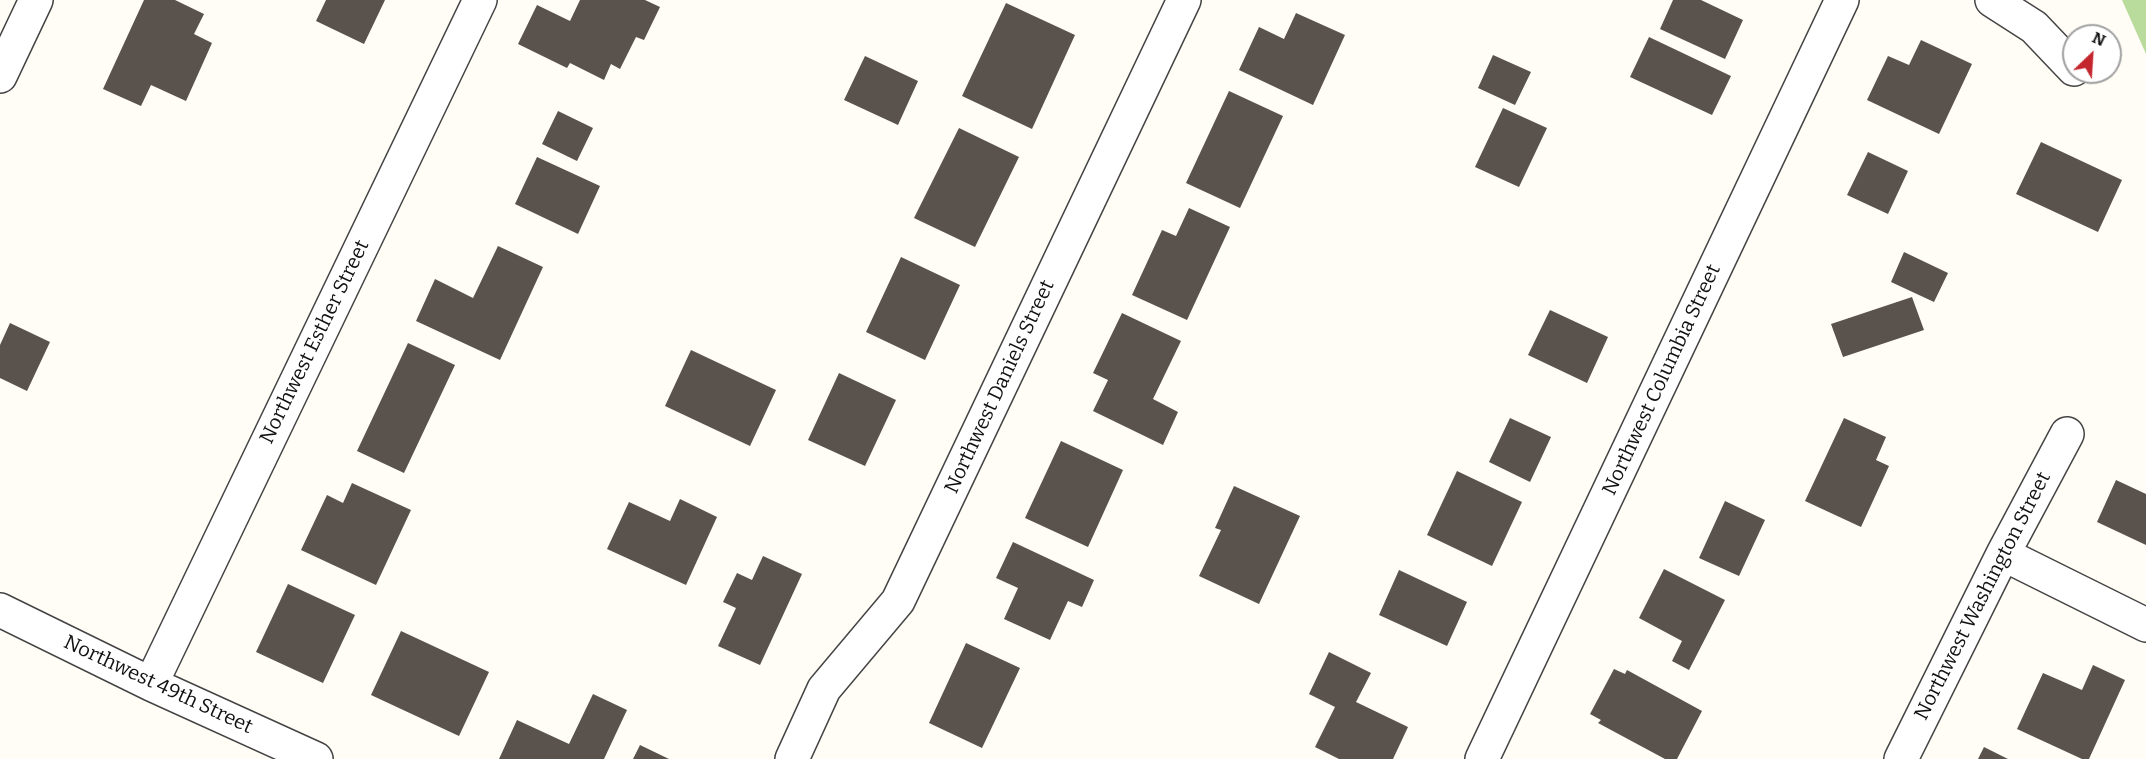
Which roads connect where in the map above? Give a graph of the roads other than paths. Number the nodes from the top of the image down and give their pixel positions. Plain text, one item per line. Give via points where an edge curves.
1 (36, 0) edge
2 (480, 0) edge
3 (1184, 0) edge
4 (1842, 0) edge
5 (1992, 0) edge
6 (2062, 57) edge
7 (0, 76) edge
8 (2067, 434) dead end
9 (2003, 554) junction
10 (0, 610) edge
11 (2146, 625) edge
12 (151, 684) junction
13 (316, 759) edge
14 (792, 759) edge
15 (1482, 759) edge
16 (1901, 759) edge

1 - 7 street
2 - 12 street, Northwest Esther Street
3 - 14 street, Northwest Daniels Street via 898,601 824,689
4 - 15 street, Northwest Columbia Street
5 - 6 street via 2034,27
8 - 9 street, Northwest Washington Street
9 - 11 street
9 - 16 street, Northwest Washington Street
10 - 12 street, Northwest 49th Street
12 - 13 street, Northwest 49th Street

